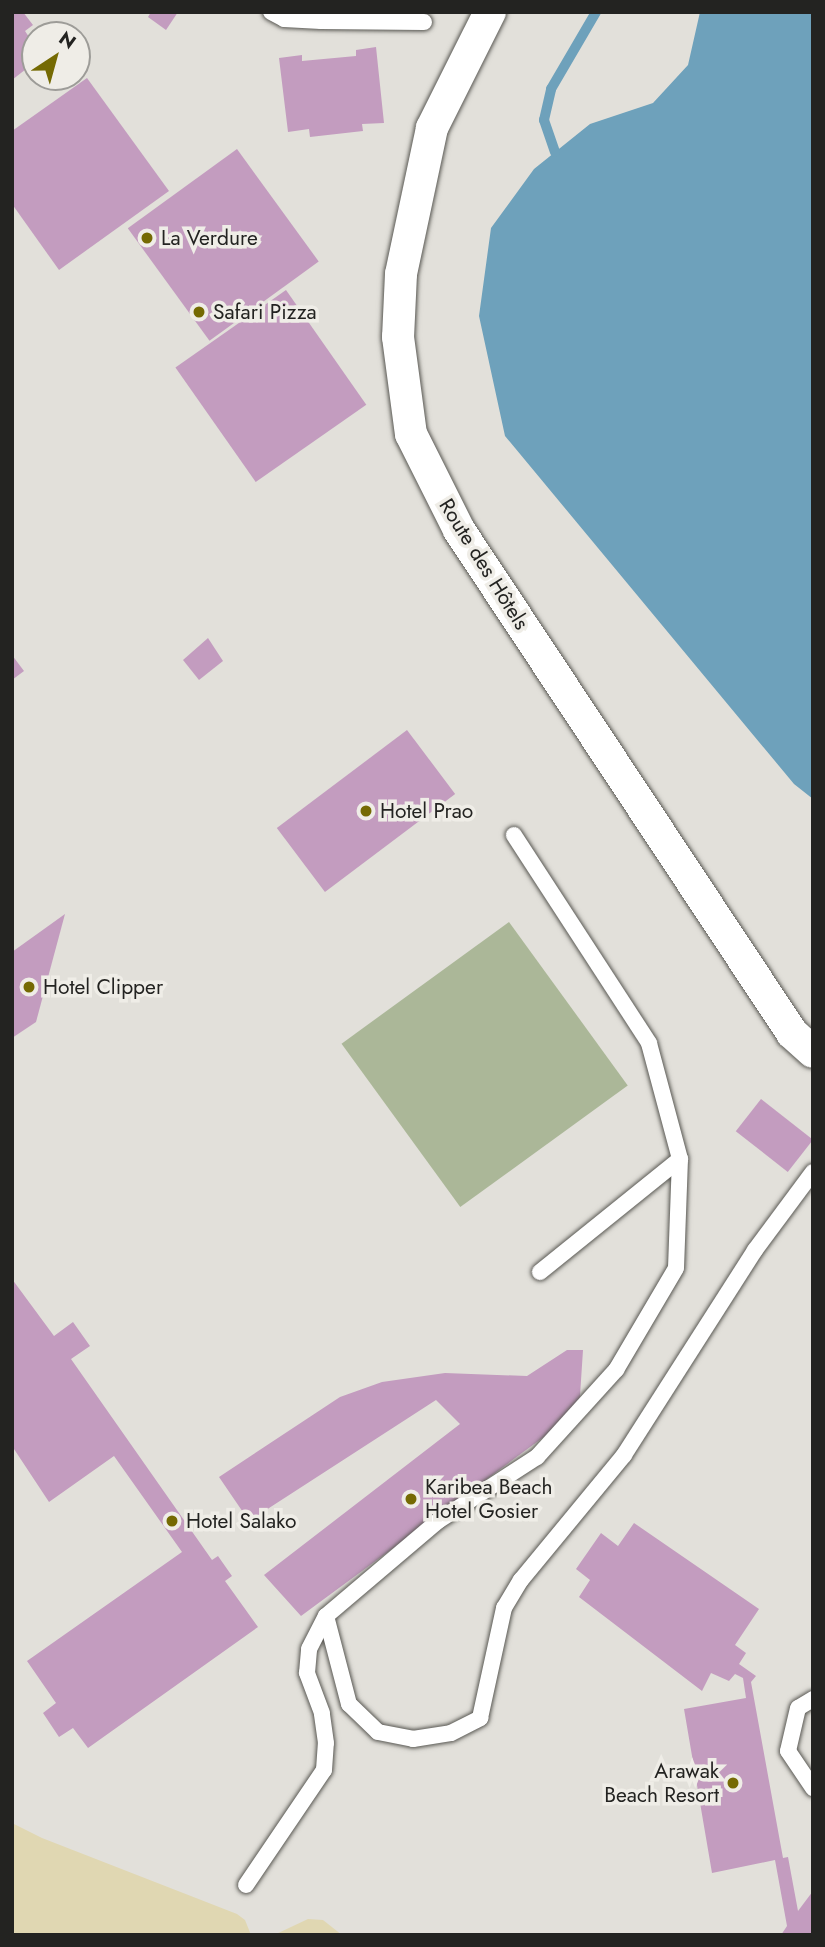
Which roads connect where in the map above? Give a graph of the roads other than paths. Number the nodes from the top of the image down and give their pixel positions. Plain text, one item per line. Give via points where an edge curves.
1 (271, 12) edge
2 (490, 12) edge
3 (424, 22) dead end
4 (514, 835) dead end
5 (813, 1052) edge
6 (680, 1159) junction
7 (813, 1172) edge
8 (540, 1272) dead end
9 (326, 1616) junction
10 (813, 1699) edge
11 (813, 1788) edge
12 (246, 1885) dead end

1 - 3 lane via 284,19
2 - 5 street, Route des Hôtels via 432,128 401,274 398,337 411,435 459,530 792,1033
4 - 6 lane via 649,1043
6 - 8 lane
6 - 9 lane via 676,1268 616,1370 537,1457 438,1521
7 - 9 lane via 755,1250 624,1455 509,1598 480,1718 451,1733 413,1739 378,1732 349,1704
9 - 12 lane via 309,1649 307,1673 322,1713 324,1770
10 - 11 lane via 798,1708 788,1751

